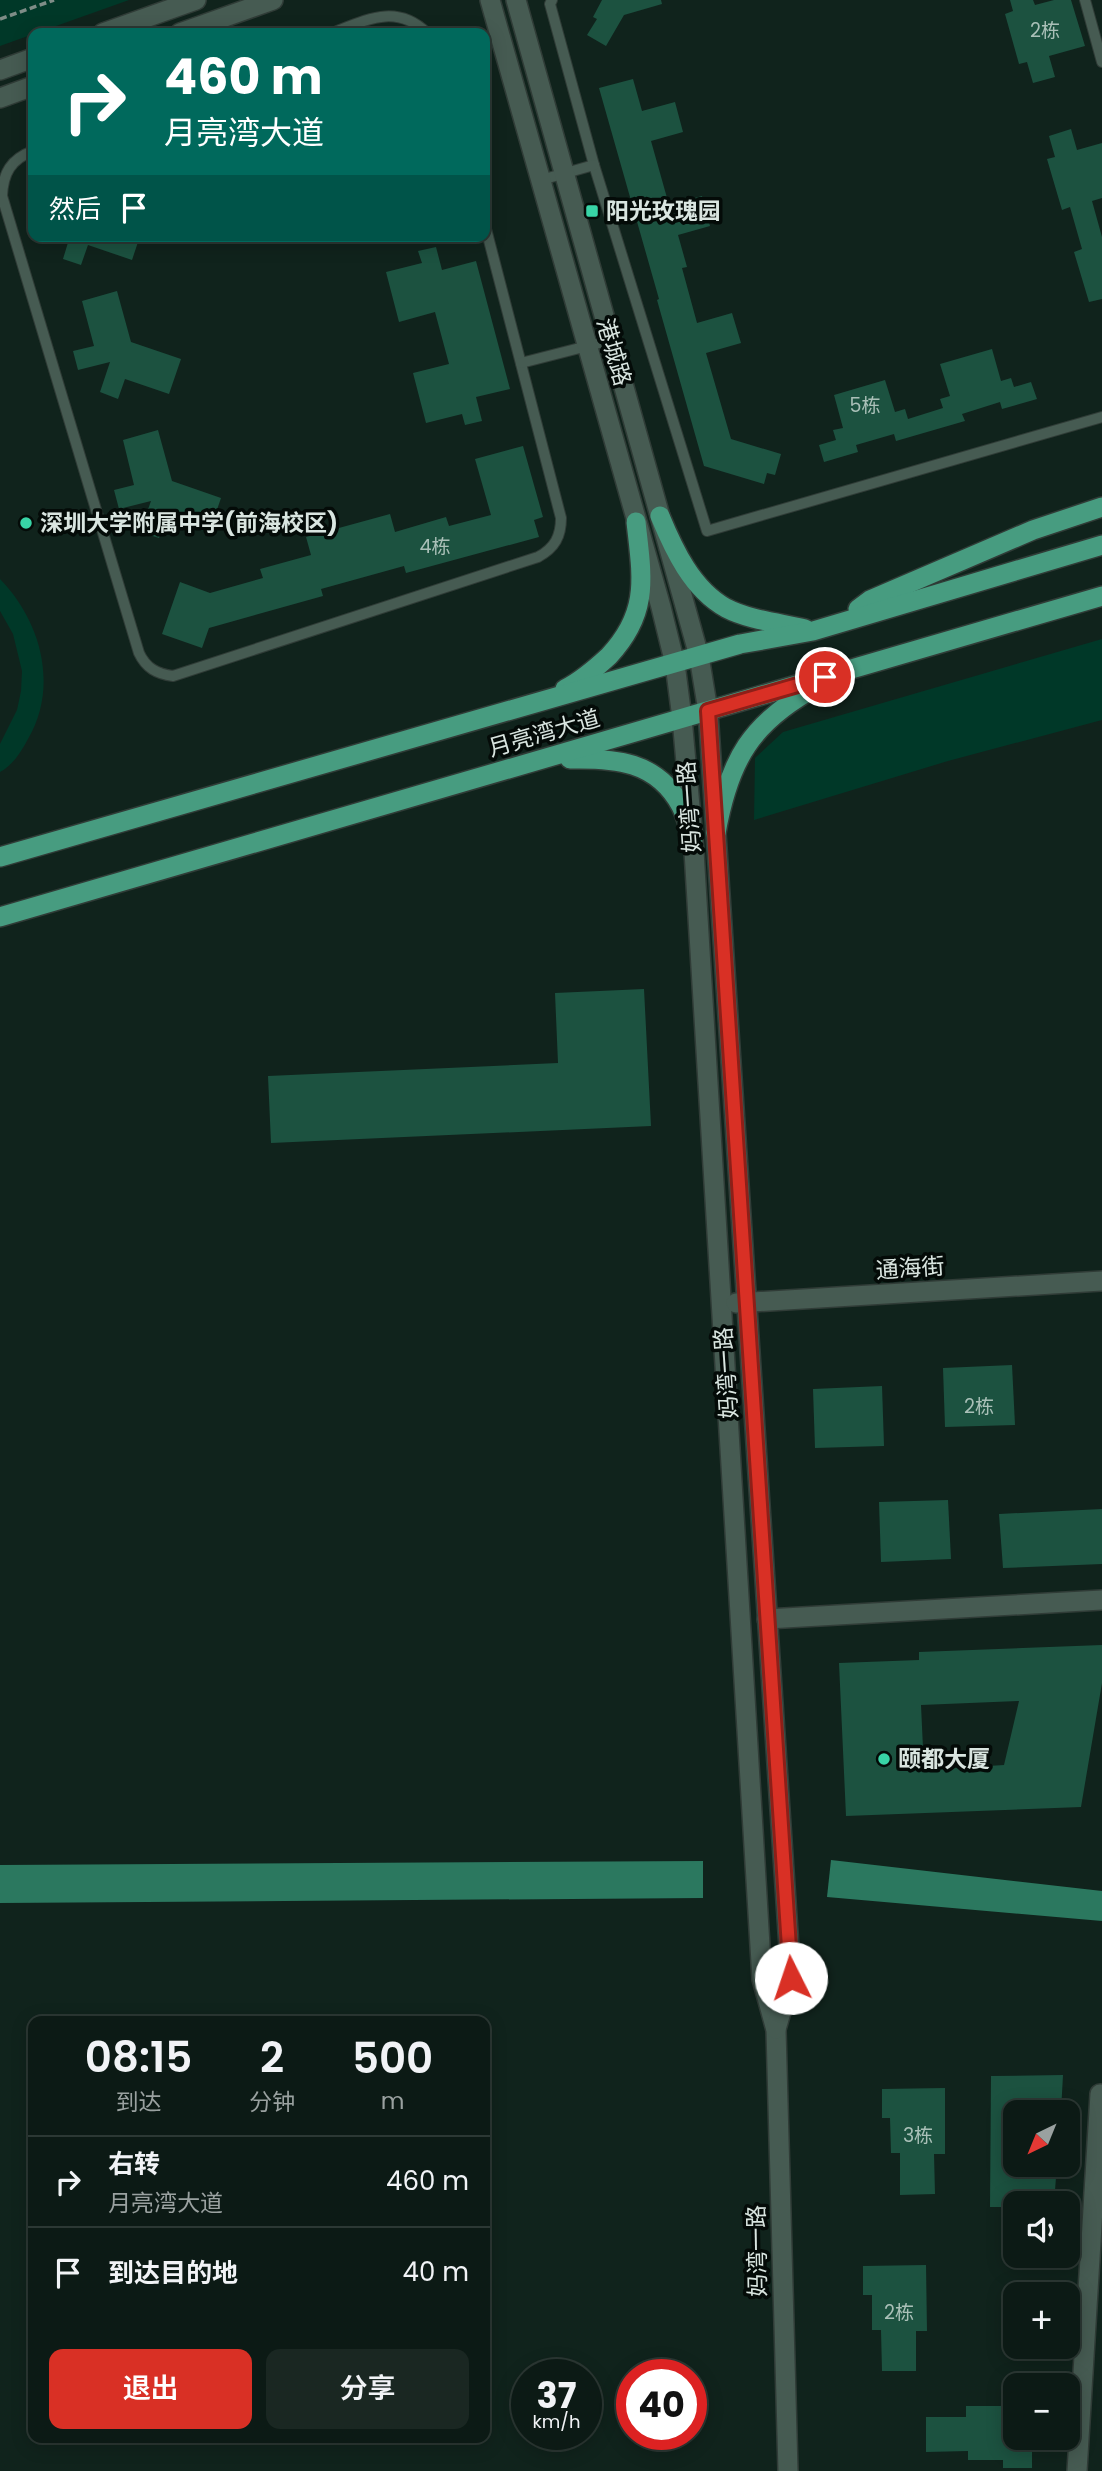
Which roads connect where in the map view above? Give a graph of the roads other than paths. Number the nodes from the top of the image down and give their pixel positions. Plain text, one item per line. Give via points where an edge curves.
1 (196, 0) edge
2 (273, 0) edge
3 (490, 0) edge
4 (516, 0) edge
5 (552, 0) edge
6 (1085, 0) edge
7 (117, 28) edge
8 (194, 28) edge
9 (346, 28) edge
10 (420, 28) edge
11 (28, 60) edge
12 (1102, 62) edge
13 (0, 70) edge
14 (28, 88) edge
15 (0, 98) edge
16 (28, 153) edge
17 (594, 165) junction
18 (564, 174) junction
19 (541, 180) junction
20 (490, 242) edge
21 (611, 340) junction
22 (587, 346) junction
23 (522, 363) junction
24 (1102, 416) edge
25 (1102, 507) edge
26 (660, 516) junction
27 (636, 522) junction
28 (1102, 545) edge
29 (1102, 596) edge
30 (839, 622) junction
31 (813, 631) junction
32 (699, 656) junction
33 (675, 664) junction
34 (849, 670) junction
35 (534, 704) junction
36 (708, 711) junction
37 (682, 718) junction
38 (541, 759) junction
39 (716, 833) junction
40 (693, 838) junction
41 (0, 857) edge
42 (0, 917) edge
43 (1102, 1280) edge
44 (746, 1303) junction
45 (721, 1304) junction
46 (1102, 1600) edge
47 (767, 1619) junction
48 (776, 2030) junction
49 (1100, 2094) dead end
50 (1096, 2269) edge
51 (788, 2471) edge
52 (1077, 2471) edge

1 - 7 street
2 - 8 street
3 - 19 street, 港城路
4 - 18 street, 港城路
5 - 17 lane
6 - 12 lane
9 - 10 lane via 390,15
11 - 13 street
14 - 15 street
16 - 23 lane via 9,166 2,196 139,653 160,674 173,676 547,552 561,533 561,518
17 - 18 lane
17 - 24 lane via 707,531
18 - 19 lane
18 - 21 street, 港城路
19 - 22 street, 港城路
20 - 23 lane
21 - 22 lane
21 - 26 street, 港城路
22 - 23 lane
22 - 27 street, 港城路
25 - 30 main road via 1072,515 870,600
26 - 31 main road via 688,572 706,593 726,608 750,617
26 - 32 street, 港城路
27 - 33 street, 港城路
27 - 35 main road via 642,575 634,623 599,665 572,686
28 - 30 main road, 月亮湾大道
29 - 34 main road, 月亮湾大道
30 - 31 main road, 月亮湾大道
31 - 32 main road, 月亮湾大道
32 - 33 main road, 月亮湾大道
32 - 36 street, 港城路
33 - 35 main road, 月亮湾大道
33 - 37 street, 港城路
34 - 36 main road, 月亮湾大道
34 - 39 main road via 813,688 764,723 748,741 729,778
35 - 41 main road, 月亮湾大道
36 - 37 main road, 月亮湾大道
36 - 39 street, 妈湾一路
37 - 38 main road, 月亮湾大道
37 - 40 street, 妈湾一路
38 - 40 main road via 618,760 639,767 664,782
38 - 42 main road, 月亮湾大道
39 - 44 street, 妈湾一路
40 - 45 street, 妈湾一路
43 - 44 street, 通海街
44 - 45 street, 通海街
44 - 47 street, 妈湾一路
45 - 48 street, 妈湾一路 via 762,1979
46 - 47 street
47 - 48 street, 妈湾一路 via 791,1978
48 - 51 street, 妈湾一路
49 - 50 street
50 - 52 street

